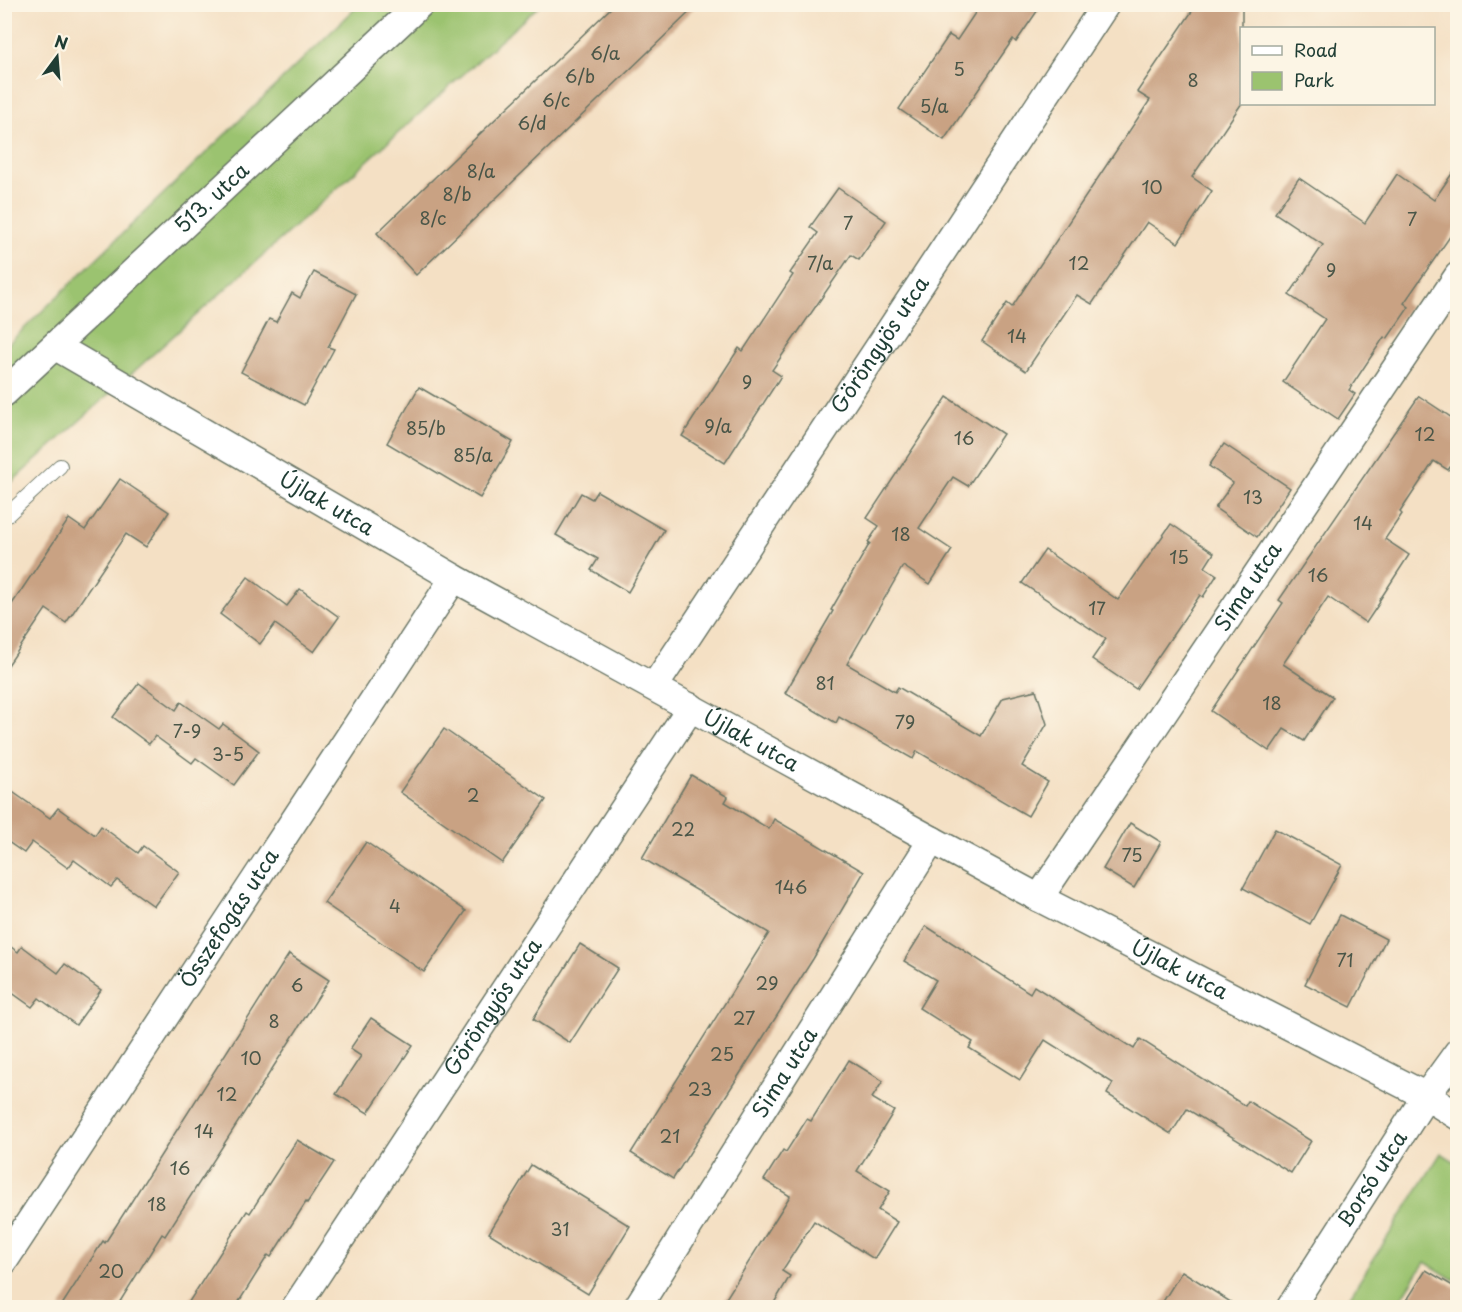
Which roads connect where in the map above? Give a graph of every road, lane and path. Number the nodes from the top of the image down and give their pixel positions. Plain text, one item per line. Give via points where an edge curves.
1 (420, 4) edge
2 (1106, 4) edge
3 (1458, 276) edge
4 (55, 346) junction
5 (4, 393) edge
6 (60, 466) dead end
7 (4, 518) edge
8 (454, 578) junction
9 (654, 687) junction
10 (691, 707) junction
11 (932, 840) junction
12 (1039, 898) junction
13 (1458, 1052) edge
14 (1426, 1096) junction
15 (1458, 1116) edge
16 (4, 1261) edge
17 (295, 1308) edge
18 (637, 1308) edge
19 (1290, 1308) edge

1 - 4 street, 513. utca
2 - 9 street, Göröngyös utca
3 - 12 street, Sima utca
4 - 5 street, 513. utca
4 - 8 street, Újlak utca
6 - 7 lane
8 - 9 street, Újlak utca
8 - 16 street, Összefogás utca
9 - 10 street, Újlak utca
10 - 11 street, Újlak utca
10 - 17 street, Göröngyös utca
11 - 12 street, Újlak utca
11 - 18 street, Sima utca
12 - 14 street, Újlak utca
13 - 14 street, Borsó utca
14 - 15 street, Újlak utca
14 - 19 street, Borsó utca

